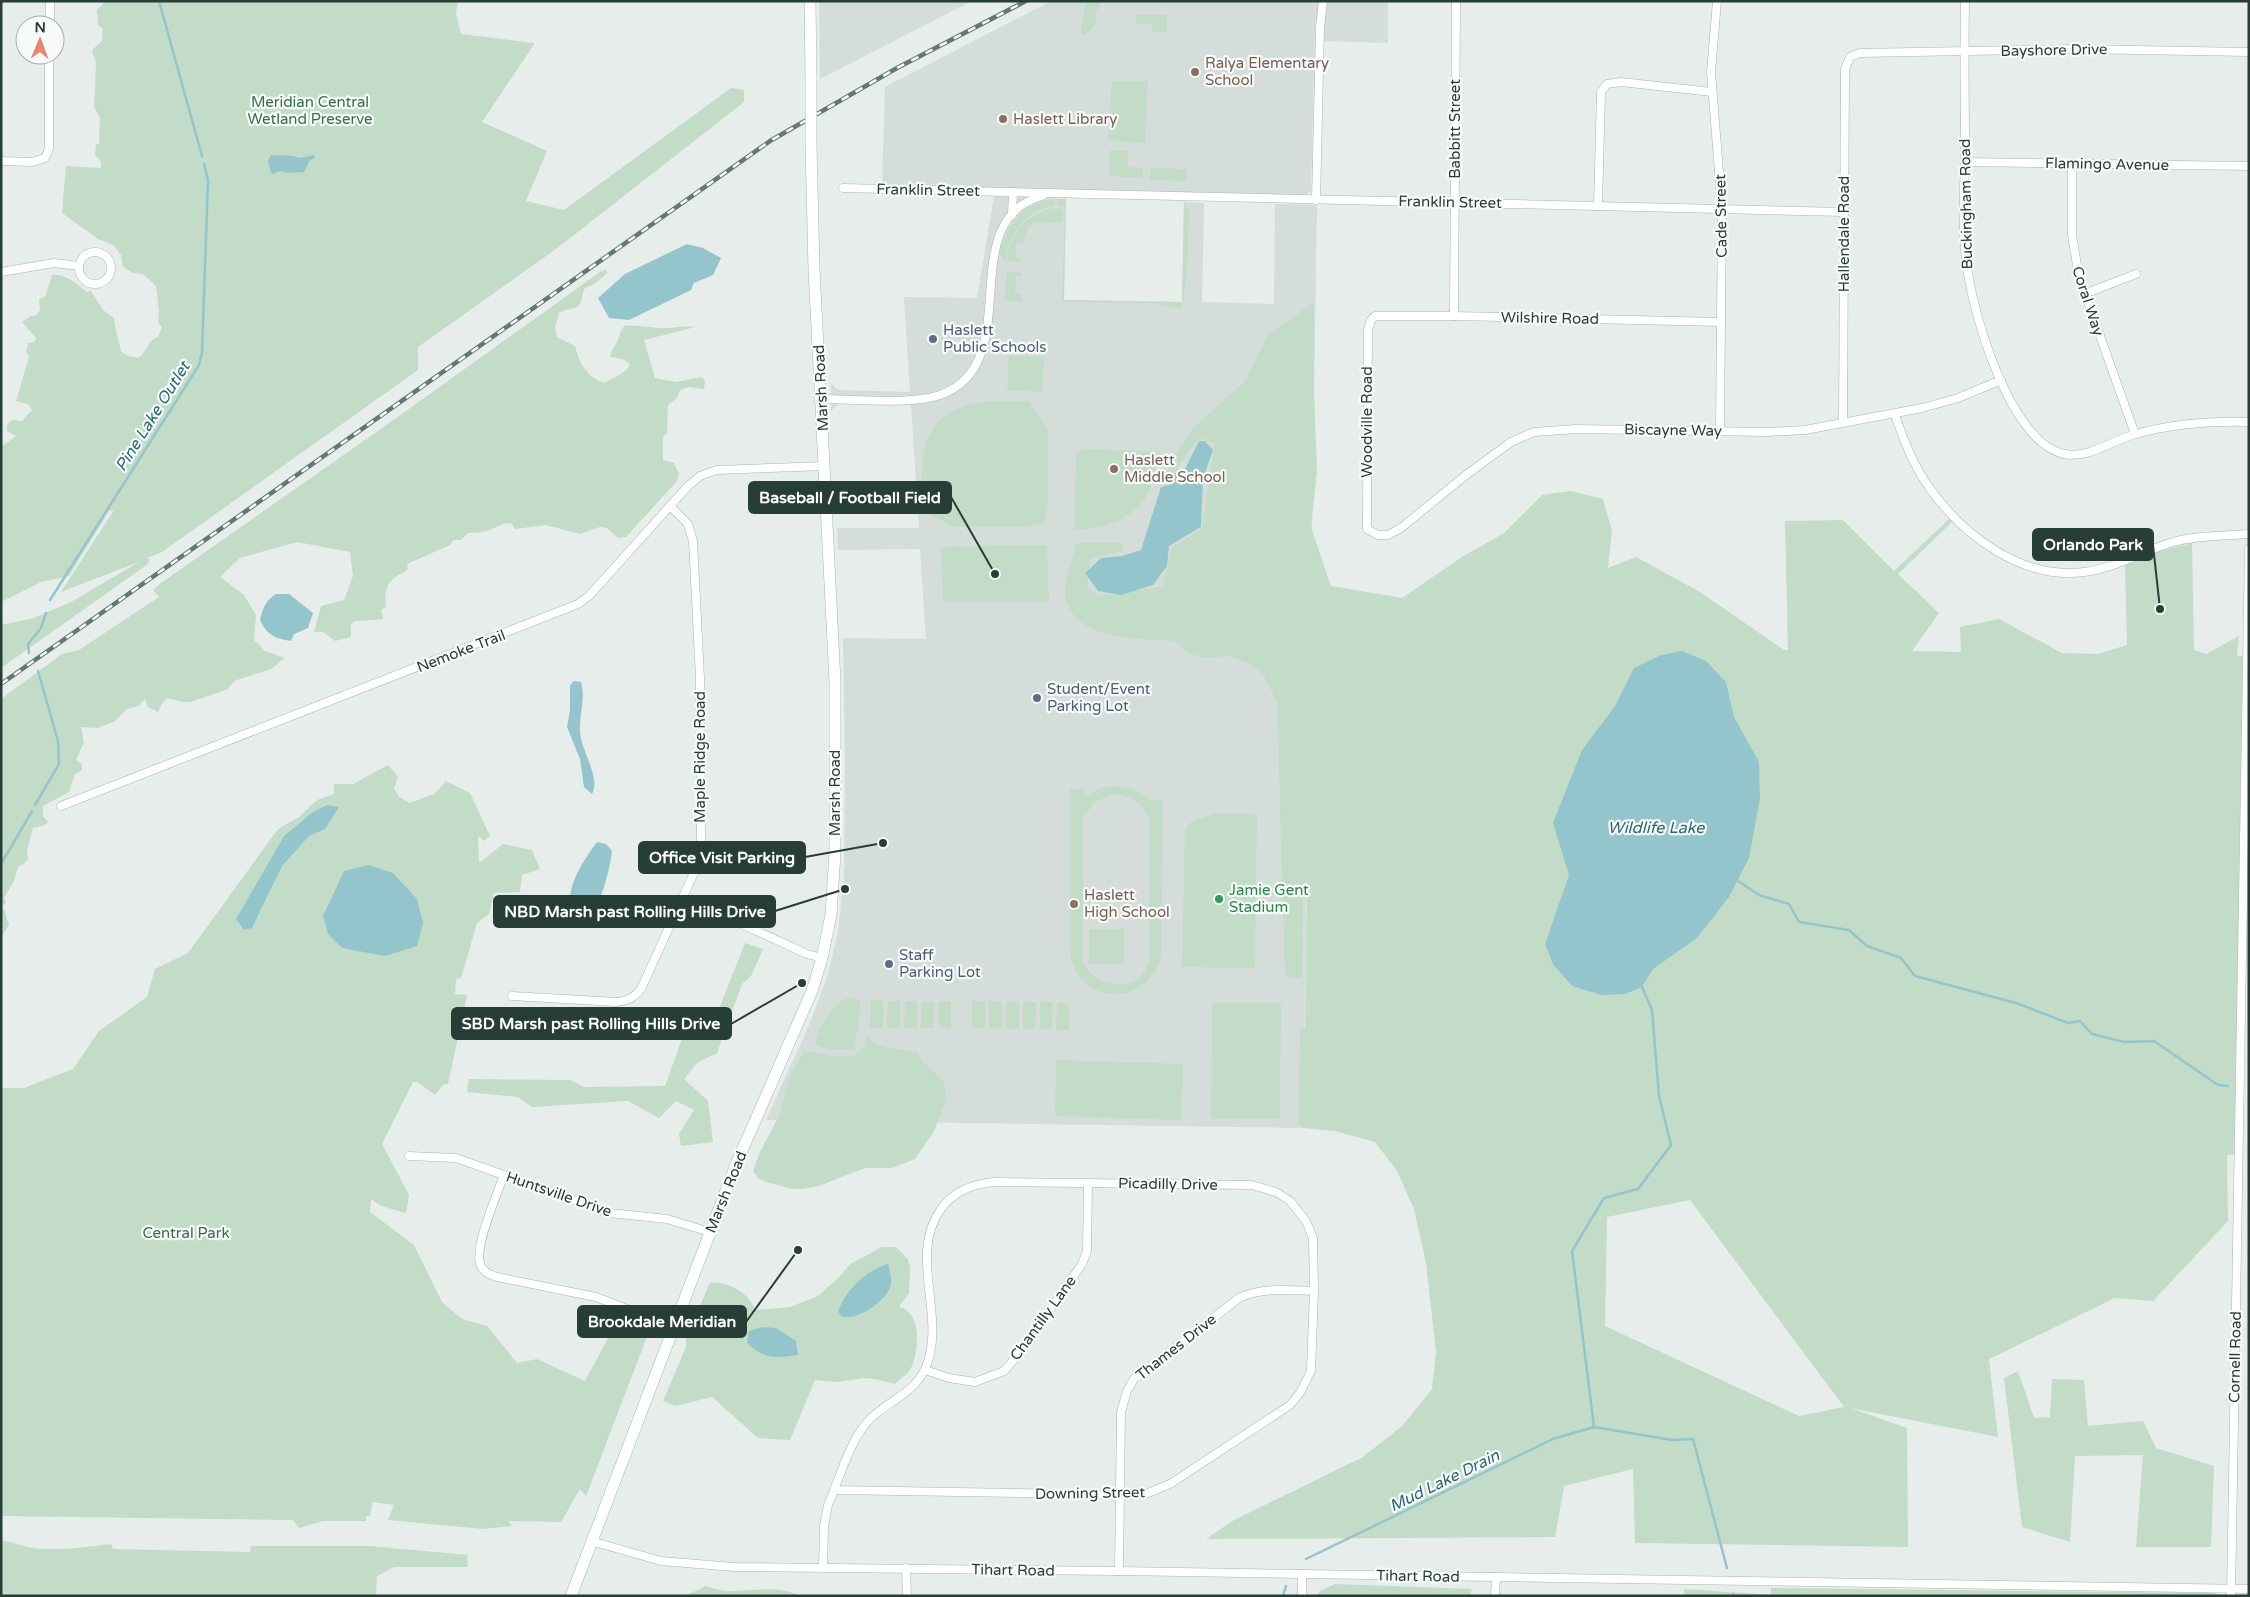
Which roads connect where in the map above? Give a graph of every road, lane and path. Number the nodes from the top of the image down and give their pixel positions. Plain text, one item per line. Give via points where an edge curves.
1 (50, 1) edge
2 (810, 1) edge
3 (1323, 1) edge
4 (1456, 1) edge
5 (1716, 1) edge
6 (1965, 1) edge
7 (50, 15) edge
8 (1964, 52) junction
9 (2249, 52) edge
10 (1860, 53) joint
11 (49, 65) edge
12 (1712, 92) junction
13 (1, 161) edge
14 (1965, 162) junction
15 (2072, 163) junction
16 (2249, 166) edge
17 (843, 188) dead end
18 (1013, 192) junction
19 (1056, 194) junction
20 (1316, 200) junction
21 (1455, 202) junction
22 (1598, 206) junction
23 (1722, 210) junction
24 (1844, 212) junction
25 (1012, 215) junction
26 (80, 266) junction
27 (1, 272) edge
28 (2136, 274) dead end
29 (2084, 294) junction
30 (1379, 315) joint
31 (1454, 316) junction
32 (1721, 322) junction
33 (2001, 380) junction
34 (821, 399) junction
35 (1895, 415) junction
36 (2249, 422) edge
37 (1843, 423) junction
38 (1720, 430) junction
39 (2135, 434) junction
40 (825, 466) junction
41 (670, 506) junction
42 (1372, 533) joint
43 (2249, 534) edge
44 (2249, 549) edge
45 (61, 806) dead end
46 (683, 897) junction
47 (822, 958) junction
48 (512, 996) dead end
49 (409, 1156) dead end
50 (504, 1175) junction
51 (1088, 1183) junction
52 (710, 1232) junction
53 (1314, 1291) junction
54 (674, 1327) junction
55 (925, 1370) junction
56 (835, 1490) junction
57 (1120, 1495) junction
58 (591, 1541) junction
59 (823, 1568) junction
60 (906, 1568) junction
61 (1119, 1571) junction
62 (1302, 1574) junction
63 (1496, 1577) junction
64 (2249, 1589) edge
65 (2231, 1592) edge
66 (571, 1596) edge
67 (907, 1596) edge
68 (1302, 1596) edge
69 (1495, 1596) edge

1 - 7 street
2 - 34 main road, Marsh Road, bridge via 814,269
3 - 20 street
4 - 21 street, Babbitt Street
5 - 12 street, Cade Street
6 - 8 street, Buckingham Road
8 - 9 street, Bayshore Drive via 2077,49
8 - 10 street, Bayshore Drive
8 - 14 street, Buckingham Road
10 - 24 street, Hallendale Road via 1850,57 1845,69
11 - 13 street via 49,149 45,158 32,162
12 - 22 street via 1614,82 1607,84 1601,92
12 - 23 street, Cade Street
14 - 15 street, Flamingo Avenue
14 - 33 street, Buckingham Road via 1967,270 1980,321
15 - 16 street, Flamingo Avenue
15 - 29 street, Coral Way via 2074,258
17 - 18 street, Franklin Street
18 - 19 street, Franklin Street
18 - 25 street, Franklin Street
19 - 20 street, Franklin Street
19 - 25 street, Franklin Street via 1032,199
20 - 21 street, Franklin Street
21 - 22 street, Franklin Street
21 - 31 street, Babbitt Street
22 - 23 street, Franklin Street
23 - 24 street, Franklin Street
23 - 32 street, Cade Street
24 - 37 street, Hallendale Road
25 - 34 street, Franklin Street via 1000,234 993,256 983,352 962,383 941,395 916,399
26 - 26 street via 82,277 93,284 105,280 111,270 108,258 97,252 86,255
26 - 27 street via 54,263
28 - 29 street
29 - 39 street, Coral Way
30 - 31 street, Wilshire Road
30 - 42 street, Woodville Road via 1371,320 1368,330 1367,529
31 - 32 street, Wilshire Road
32 - 38 street, Cade Street
33 - 35 street, Biscayne Way via 1958,398
33 - 39 street, Buckingham Road via 2017,415 2029,431 2056,452 2088,452
34 - 40 main road, Marsh Road
35 - 37 street, Biscayne Way
35 - 43 street via 1919,471 1944,506 1986,544 2028,566 2062,573 2085,572 2177,541
36 - 39 street, Buckingham Road via 2202,424
37 - 38 street, Biscayne Way via 1790,432
38 - 42 street, Biscayne Way via 1576,429 1534,432 1511,442 1396,532 1384,536
40 - 41 street, Nemoke Trail via 712,471 694,481
40 - 47 main road, Marsh Road via 836,744 834,881
41 - 45 street, Nemoke Trail via 589,596 575,606
41 - 46 street, Maple Ridge Road via 684,519 692,536 700,678 701,845 698,864
44 - 65 street, Cornell Road
46 - 47 street
46 - 48 street, Maple Ridge Road via 641,989 630,999 616,1002
47 - 52 main road, Marsh Road via 802,1015
49 - 50 street, Huntsville Drive via 456,1158
50 - 52 street, Huntsville Drive via 610,1213 667,1219
50 - 54 street via 480,1247 479,1261 484,1270 497,1277 596,1297
51 - 53 street, Picadilly Drive via 1252,1185 1276,1192 1296,1207 1310,1230 1314,1247
51 - 55 street, Chantilly Lane via 1087,1251 1082,1264 1020,1353 1004,1371 975,1382
51 - 55 street, Picadilly Drive via 994,1182 969,1188 949,1200 934,1221 926,1247 932,1344
52 - 54 main road, Marsh Road
53 - 57 street, Downing Street via 1313,1363 1305,1386 1290,1405 1170,1484 1148,1493
53 - 57 street, Thames Drive via 1271,1290 1239,1298 1138,1374 1122,1405
54 - 58 main road, Marsh Road
55 - 56 street via 904,1393 866,1423 856,1437
56 - 57 street, Downing Street
56 - 59 street via 824,1520
57 - 61 street, Thames Drive
58 - 59 street, Tihart Road via 648,1558 686,1565
58 - 66 main road, Marsh Road
59 - 60 street, Tihart Road
60 - 61 street, Tihart Road
60 - 67 street
61 - 62 street, Tihart Road
62 - 63 street, Tihart Road
62 - 68 street
63 - 65 street, Tihart Road
63 - 69 street
64 - 65 street, Tihart Road

